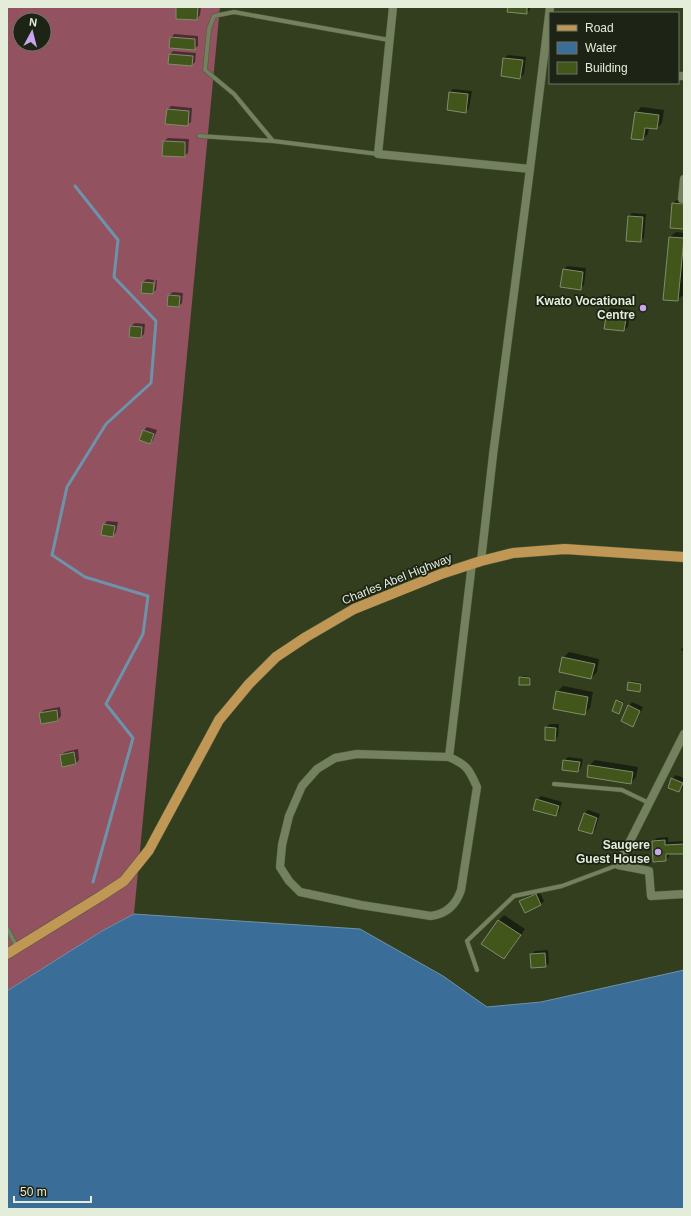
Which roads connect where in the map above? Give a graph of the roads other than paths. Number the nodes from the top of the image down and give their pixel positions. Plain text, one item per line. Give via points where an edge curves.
1 (393, 7) edge
2 (549, 26) edge
3 (389, 40) junction
4 (547, 65) edge
5 (199, 136) dead end
6 (273, 141) junction
7 (378, 154) junction
8 (530, 169) junction
9 (684, 179) edge
10 (682, 199) dead end
11 (684, 557) edge
12 (477, 562) junction
13 (684, 734) edge
14 (449, 756) junction
15 (554, 784) dead end
16 (649, 803) junction
17 (618, 865) junction
18 (684, 894) edge
19 (7, 928) edge
20 (18, 948) junction
21 (7, 954) edge
22 (477, 970) dead end

1 - 3 street
2 - 4 street
3 - 6 lane via 234,12 214,16 209,29 205,70 234,94
3 - 7 street
4 - 8 street
5 - 6 lane
6 - 7 lane
7 - 8 street
8 - 12 street
9 - 10 street
11 - 12 main road, Charles Abel Highway via 565,549 513,553
12 - 14 street
12 - 20 main road, Charles Abel Highway via 354,609 276,657 248,684 219,720 149,850 124,881
13 - 16 street
14 - 14 street via 357,754 335,758 317,769 302,786 289,816 282,844 280,868 289,881 300,892 361,905 431,916 439,915 452,907 458,900 461,890 477,787 470,772 461,762
15 - 16 lane via 622,790
16 - 17 street
17 - 18 street via 649,871 651,896
17 - 22 lane via 562,886 514,896 466,941
19 - 20 lane
20 - 21 main road, Charles Abel Highway

